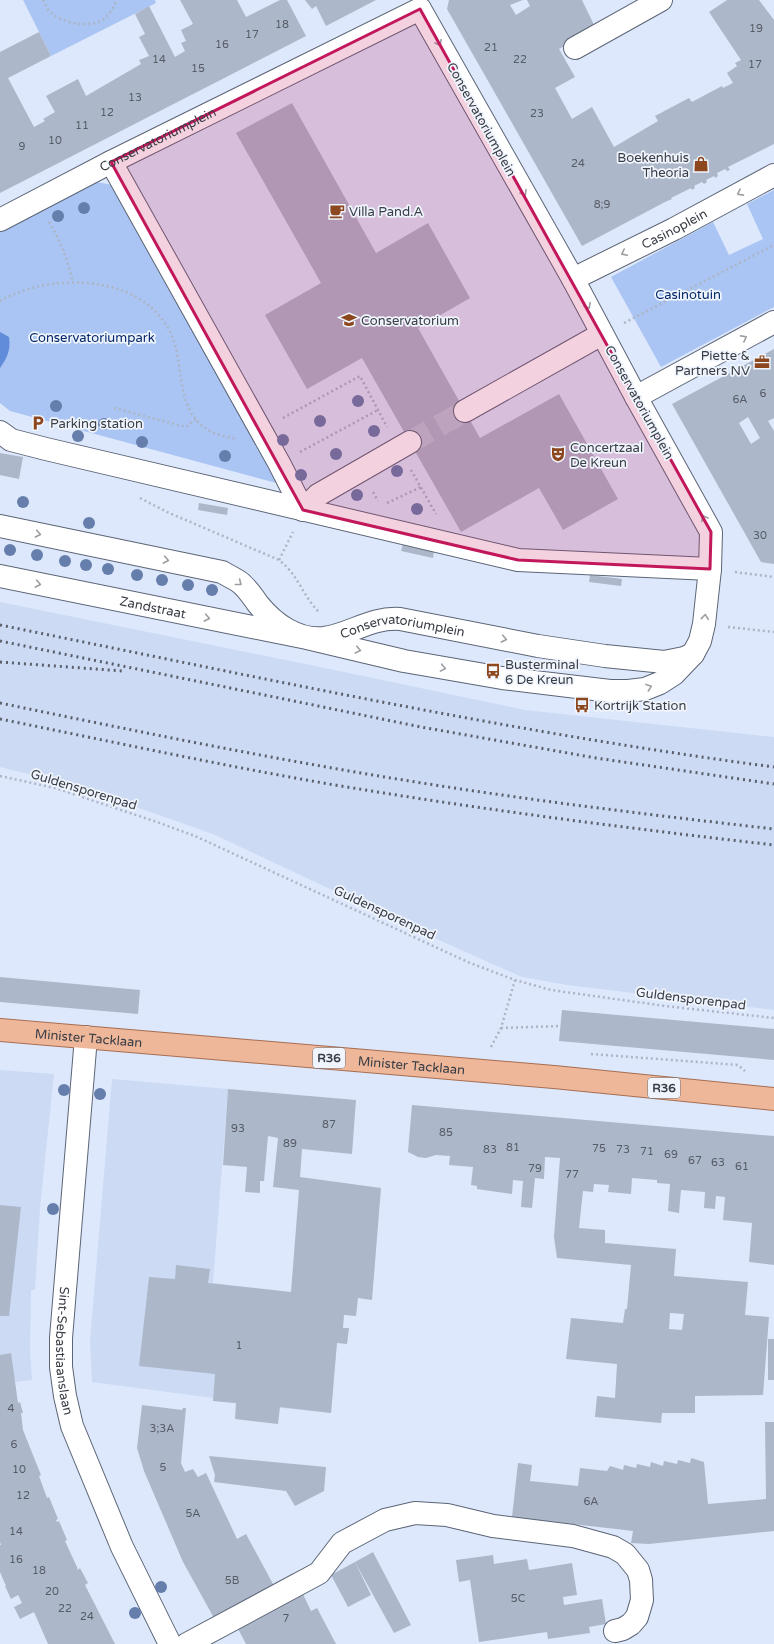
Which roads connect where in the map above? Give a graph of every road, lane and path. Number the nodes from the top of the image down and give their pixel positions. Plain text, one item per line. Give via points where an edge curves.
1 (43, 0) edge
2 (117, 0) edge
3 (661, 0) edge
4 (421, 4) edge
5 (575, 48) dead end
6 (111, 162) junction
7 (774, 175) edge
8 (33, 203) junction
9 (0, 220) edge
10 (774, 245) edge
11 (573, 279) junction
12 (73, 283) junction
13 (0, 300) edge
14 (634, 318) dead end
15 (774, 322) edge
16 (602, 334) junction
17 (636, 397) junction
18 (114, 408) dead end
19 (378, 410) dead end
20 (465, 411) tunnel mouth
21 (196, 419) junction
22 (0, 432) edge
23 (238, 439) dead end
24 (410, 442) tunnel mouth
25 (279, 463) junction
26 (420, 487) dead end
27 (133, 495) dead end
28 (381, 506) dead end
29 (303, 510) junction
30 (0, 526) edge
31 (293, 531) dead end
32 (279, 560) junction
33 (710, 569) junction
34 (0, 576) edge
35 (774, 577) edge
36 (323, 616) dead end
37 (704, 624) junction
38 (774, 632) edge
39 (307, 638) junction
40 (693, 654) junction
41 (0, 776) edge
42 (515, 980) junction
43 (774, 1018) edge
44 (561, 1026) dead end
45 (0, 1030) edge
46 (86, 1037) junction
47 (774, 1099) edge
48 (615, 1631) dead end
49 (170, 1644) edge
50 (187, 1644) edge

1 - 2 path via 48,11 62,20 92,24 104,19
3 - 5 street
4 - 6 street, Conservatoriumplein
4 -> 11 street, Conservatoriumplein
6 - 8 street, Conservatoriumplein
6 - 25 street
7 -> 11 street, Casinoplein via 674,229
8 - 9 street, Conservatoriumplein
8 - 12 path via 56,234 68,261
10 - 14 path
11 -> 16 street, Conservatoriumplein
12 - 13 path via 33,288
12 - 21 path via 89,283 125,291 155,312 168,327 177,350 183,391 187,405
17 -> 15 street
16 - 17 street, Conservatoriumplein
16 - 20 street
33 -> 17 street, Conservatoriumplein via 711,532
18 - 21 path via 186,427
19 - 25 path
21 - 23 path via 208,430
22 - 29 street via 18,442
24 - 29 street via 318,495
25 - 29 street
26 - 28 path
27 - 32 path
29 - 33 street via 518,560
30 -> 39 street via 222,572 250,592 267,615 278,624
31 - 32 path
32 - 36 path via 292,571 306,596
33 - 35 path
37 -> 33 street, Conservatoriumplein
34 -> 39 street, Zandstraat
37 - 38 path
37 - 40 street, Conservatoriumplein via 700,641
39 -> 40 street, Conservatoriumplein via 336,636 367,623 388,618 538,646 621,658 664,662
39 -> 40 street, Conservatoriumplein via 404,661 502,678 610,691 645,689 660,683 674,674
41 - 42 path, Guldensporenpad via 55,788 194,836 470,963
42 - 43 path, Guldensporenpad via 551,990
42 - 44 path via 501,1028
45 - 46 main road, Minister Tacklaan / R36
46 - 47 main road, Minister Tacklaan / R36 via 554,1077
46 - 49 street, Sint-Sebastiaanslaan via 60,1338 64,1396 72,1426 122,1547
48 - 50 street via 631,1624 637,1617 642,1600 638,1570 625,1554 613,1547 572,1536 493,1526 447,1515 415,1513 385,1520 342,1543 319,1573

